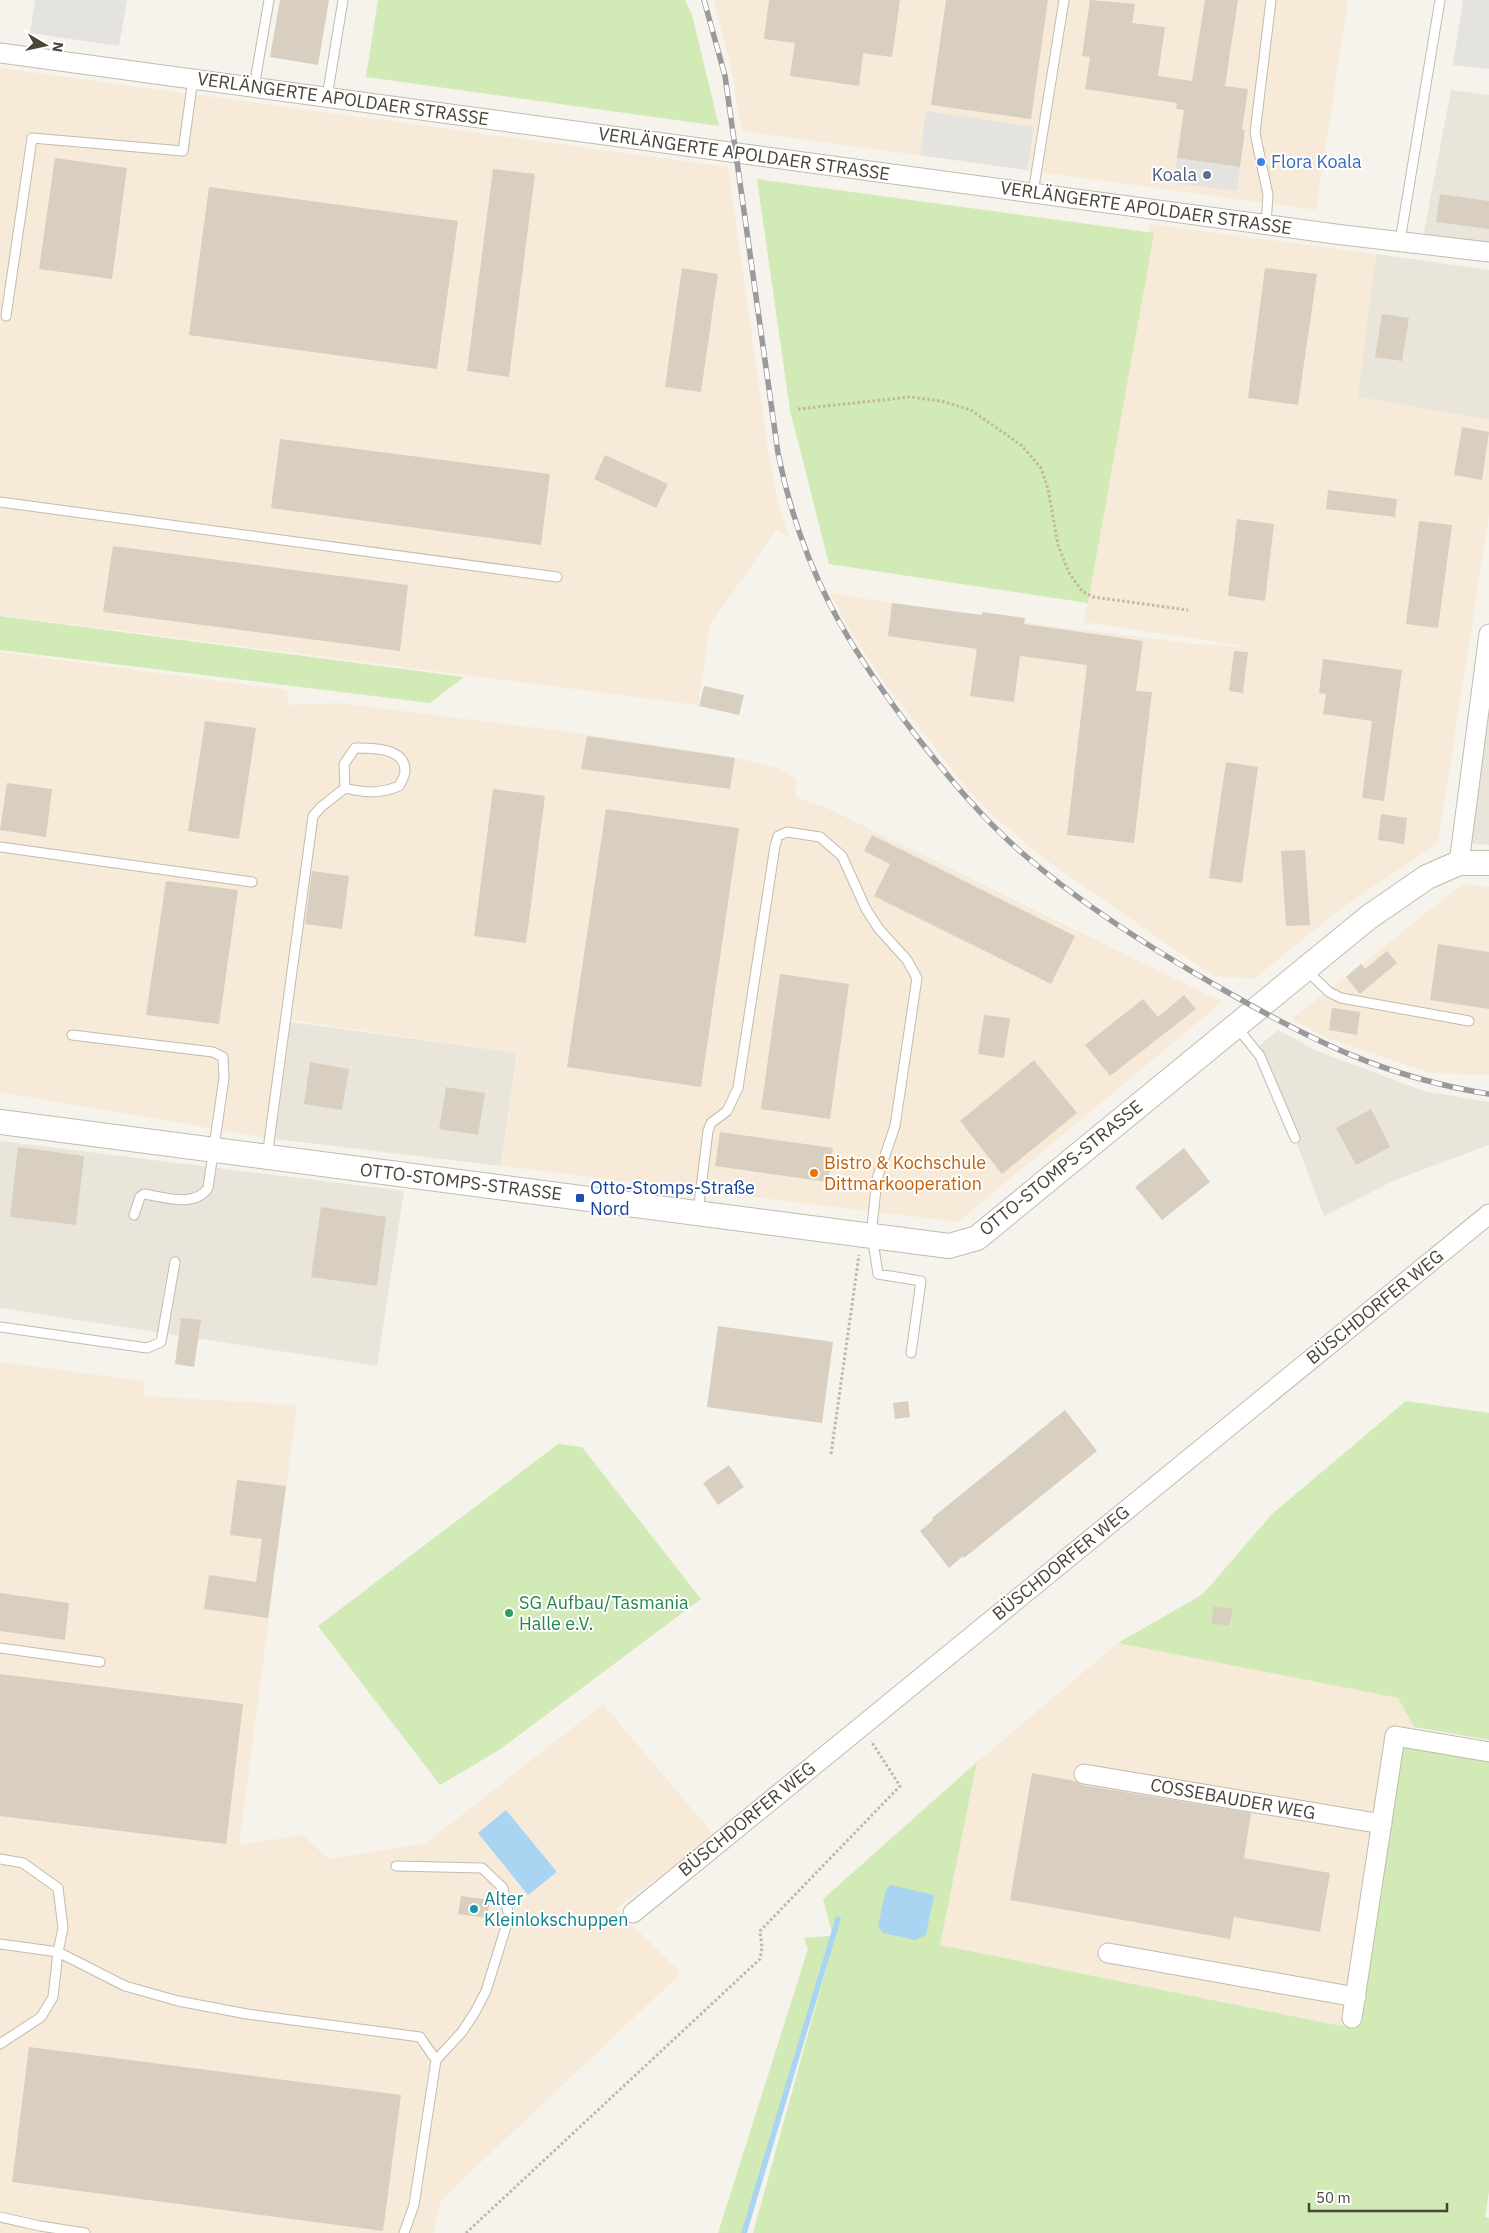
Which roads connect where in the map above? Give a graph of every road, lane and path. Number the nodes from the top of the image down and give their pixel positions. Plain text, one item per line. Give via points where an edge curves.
1 (269, 0) edge
2 (343, 0) edge
3 (1064, 0) edge
4 (1272, 0) edge
5 (1440, 0) edge
6 (0, 53) edge
7 (193, 79) junction
8 (254, 87) junction
9 (328, 97) junction
10 (1033, 193) junction
11 (1266, 224) junction
12 (1400, 241) junction
13 (1489, 252) edge
14 (6, 316) dead end
15 (798, 409) dead end
16 (0, 502) edge
17 (557, 577) dead end
18 (1188, 610) dead end
19 (1489, 634) edge
20 (345, 788) junction
21 (0, 847) edge
22 (1459, 863) junction
23 (1489, 863) edge
24 (252, 882) dead end
25 (1305, 969) junction
26 (1469, 1021) dead end
27 (1235, 1025) junction
28 (72, 1035) dead end
29 (0, 1122) edge
30 (1295, 1138) dead end
31 (214, 1150) junction
32 (267, 1157) junction
33 (698, 1214) junction
34 (1489, 1214) edge
35 (134, 1215) dead end
36 (870, 1236) junction
37 (175, 1262) dead end
38 (0, 1327) edge
39 (911, 1354) dead end
40 (831, 1454) dead end
41 (0, 1648) edge
42 (100, 1662) dead end
43 (861, 1726) junction
44 (1489, 1752) edge
45 (1084, 1774) dead end
46 (1382, 1824) junction
47 (0, 1859) edge
48 (396, 1866) dead end
49 (633, 1912) dead end
50 (0, 1944) edge
51 (58, 1952) junction
52 (1108, 1953) dead end
53 (1356, 1997) junction
54 (1352, 2018) dead end
55 (0, 2044) edge
56 (436, 2060) junction
57 (0, 2217) edge
58 (85, 2233) edge
59 (404, 2233) edge
60 (466, 2233) edge

1 - 8 lane
2 - 9 lane
3 - 10 lane
4 - 11 lane via 1254,133 1268,195
5 - 12 lane
6 - 7 street, VERLÄNGERTE APOLDAER STRASSE
7 - 8 street, VERLÄNGERTE APOLDAER STRASSE
7 - 14 lane via 183,151 32,138
8 - 9 street, VERLÄNGERTE APOLDAER STRASSE
9 - 10 street, VERLÄNGERTE APOLDAER STRASSE
10 - 11 street, VERLÄNGERTE APOLDAER STRASSE
11 - 12 street, VERLÄNGERTE APOLDAER STRASSE
12 - 13 street, VERLÄNGERTE APOLDAER STRASSE
15 - 18 path via 910,397 941,401 971,410 1021,445 1041,468 1058,545 1069,573 1082,591 1093,598
16 - 17 lane
19 - 22 street
20 - 20 lane via 374,793 399,786 405,772 402,760 391,752 355,748 344,764
20 - 32 lane via 313,816
21 - 24 lane
22 - 23 street, OTTO-STOMPS-STRASSE
22 - 25 street, OTTO-STOMPS-STRASSE via 1420,882 1369,917
25 - 26 lane via 1329,992 1341,998
25 - 27 street, OTTO-STOMPS-STRASSE
27 - 30 lane via 1260,1056
27 - 36 street, OTTO-STOMPS-STRASSE via 977,1238 949,1246
28 - 31 lane via 213,1052 223,1057 224,1078
29 - 31 street, OTTO-STOMPS-STRASSE
31 - 32 street, OTTO-STOMPS-STRASSE
31 - 35 lane via 210,1181 204,1193 186,1200 144,1194
32 - 33 street, OTTO-STOMPS-STRASSE
33 - 36 street, OTTO-STOMPS-STRASSE
33 - 36 lane via 708,1131 711,1123 727,1110 738,1088 775,846 778,836 787,832 820,837 842,856 866,909 879,929 908,960 917,978 895,1126 878,1178
34 - 43 street, BÜSCHDORFER WEG
36 - 39 lane via 878,1274 922,1281
36 - 40 path
37 - 38 lane via 161,1342 147,1348
41 - 42 lane
43 - 49 street, BÜSCHDORFER WEG
43 - 60 path via 900,1786 760,1931 760,1959
44 - 46 street via 1395,1736
45 - 46 street, COSSEBAUDER WEG
46 - 53 street
47 - 51 lane via 23,1863 58,1888 63,1928
48 - 56 lane via 482,1868 503,1888 509,1917 486,1991 462,2032
50 - 51 lane
51 - 55 lane via 50,2006 42,2016
51 - 56 lane via 125,1986 178,2000 247,2014 420,2037
52 - 53 street
53 - 54 street
56 - 59 lane via 414,2205
57 - 58 lane

